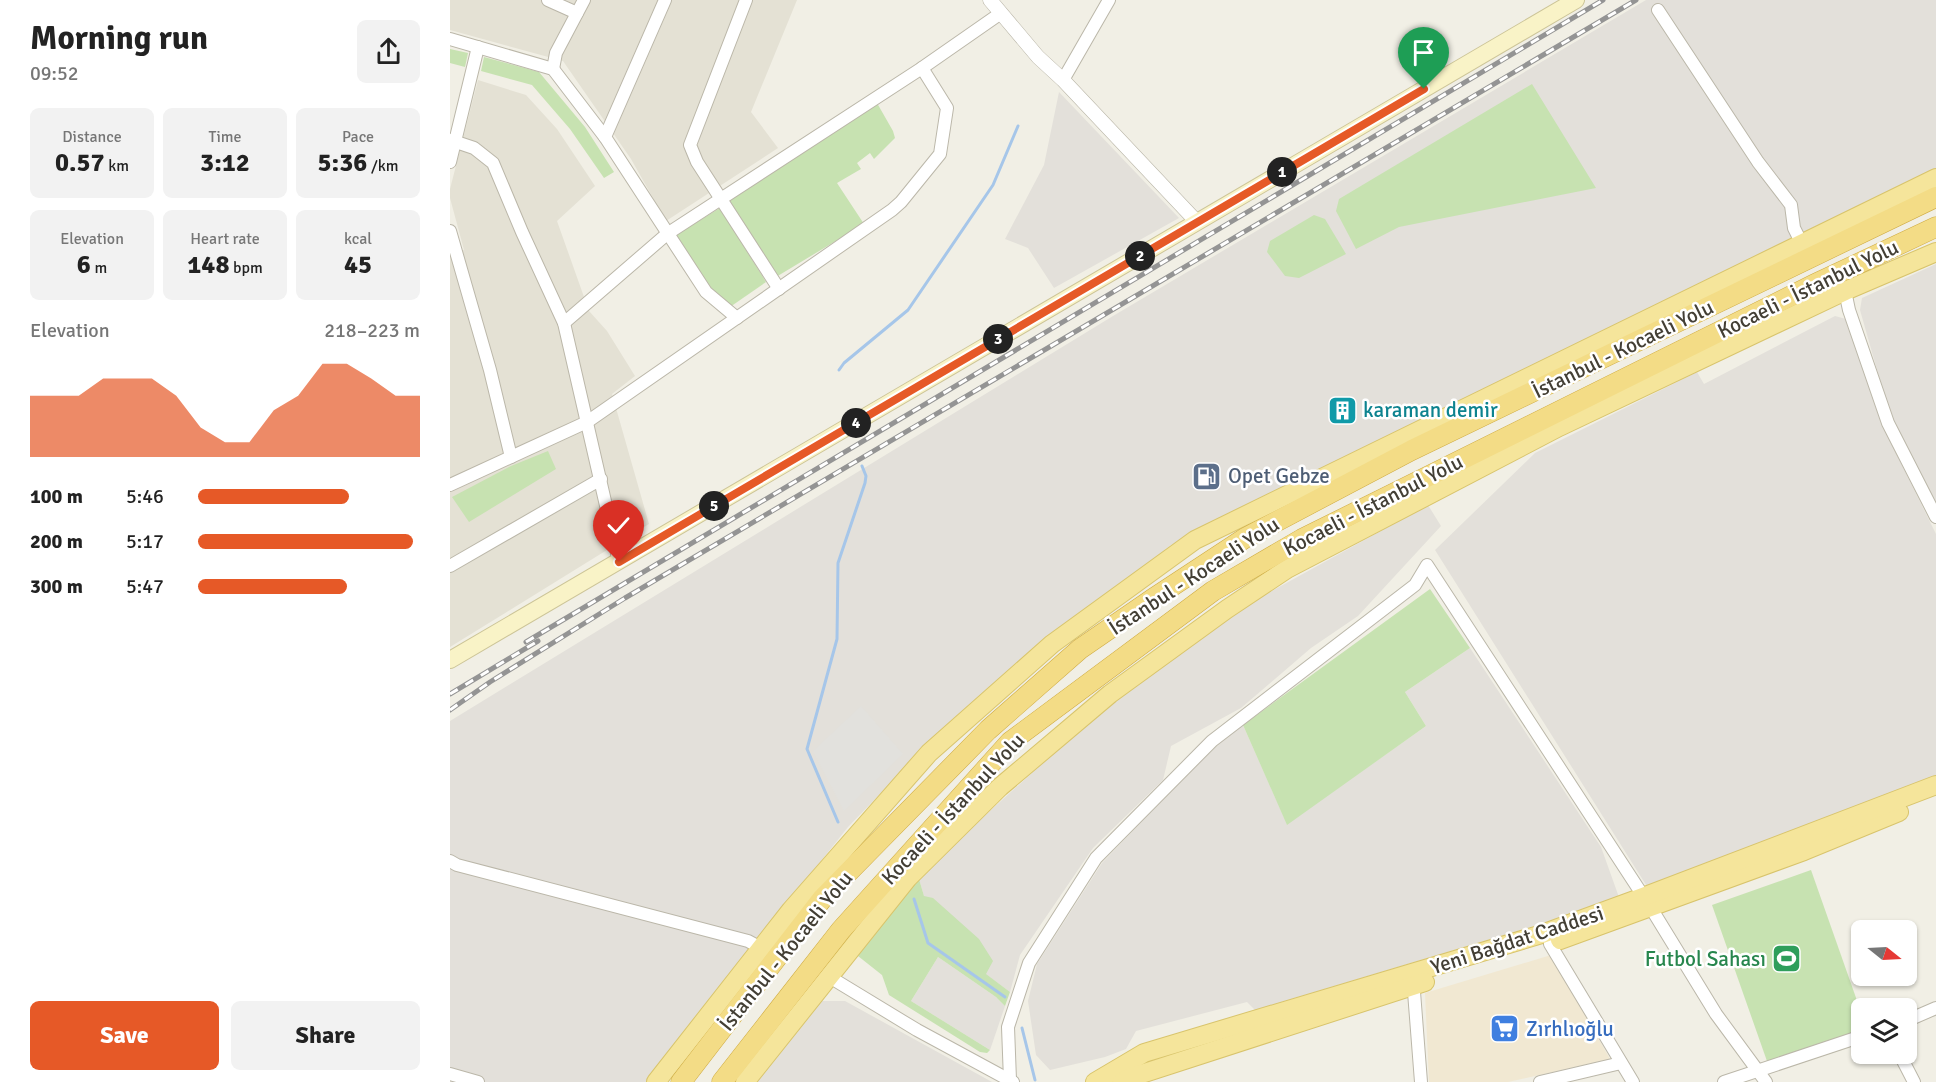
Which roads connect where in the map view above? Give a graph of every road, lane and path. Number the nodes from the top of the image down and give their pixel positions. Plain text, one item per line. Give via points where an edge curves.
1 (548, 0) edge
2 (584, 0) edge
3 (665, 0) edge
4 (746, 0) edge
5 (990, 0) edge
6 (1109, 0) edge
7 (1576, 0) edge
8 (1658, 10) dead end
9 (577, 13) junction
10 (1001, 13) junction
11 (450, 39) edge
12 (478, 47) junction
13 (922, 68) junction
14 (553, 69) junction
15 (1063, 80) junction
16 (605, 137) junction
17 (453, 141) edge
18 (450, 162) edge
19 (1936, 178) edge
20 (1936, 197) edge
21 (721, 198) junction
22 (1197, 222) junction
23 (1936, 227) edge
24 (450, 231) edge
25 (667, 234) junction
26 (1936, 240) edge
27 (1802, 244) junction
28 (1936, 252) edge
29 (1855, 266) junction
30 (779, 289) junction
31 (1845, 291) junction
32 (737, 318) junction
33 (564, 323) junction
34 (587, 422) junction
35 (511, 457) junction
36 (601, 479) junction
37 (450, 485) edge
38 (1936, 517) edge
39 (619, 562) junction
40 (450, 566) edge
41 (450, 660) edge
42 (1936, 785) edge
43 (1936, 797) edge
44 (450, 861) edge
45 (1647, 903) junction
46 (1550, 944) junction
47 (761, 948) junction
48 (828, 976) junction
49 (1413, 980) junction
50 (1936, 1008) edge
51 (1917, 1016) edge
52 (1851, 1040) edge
53 (1621, 1063) junction
54 (1905, 1064) edge
55 (1757, 1071) junction
56 (450, 1074) edge
57 (1128, 1080) edge
58 (1012, 1081) edge
59 (478, 1082) edge
60 (656, 1082) edge
61 (681, 1082) edge
62 (722, 1082) edge
63 (745, 1082) edge
64 (1095, 1082) edge
65 (1421, 1082) edge
66 (1540, 1082) edge
67 (1633, 1082) edge
68 (1724, 1082) edge
69 (1766, 1082) edge
70 (1914, 1082) edge

1 - 9 street
2 - 9 street
3 - 16 street
4 - 21 street via 690,145
5 - 10 street
6 - 15 street
7 - 22 main road
8 - 27 street via 1758,162 1791,205 1794,228
9 - 14 street via 556,53
10 - 13 street
10 - 15 street
11 - 12 street
12 - 14 street
12 - 17 street
13 - 21 street
13 - 30 street via 947,108 940,154 892,210
14 - 16 street
15 - 22 street
16 - 25 street
17 - 18 street
17 - 33 street via 474,148 492,163
19 - 27 main road
20 - 61 highway, İstanbul - Kocaeli Yolu via 1402,455 1245,538 1098,636 988,730 822,899
21 - 25 street
21 - 30 street
22 - 39 main road
23 - 29 highway, Kocaeli - İstanbul Yolu
24 - 35 street
25 - 32 street via 706,292
25 - 33 street
26 - 29 highway
27 - 47 main road via 1195,540 1052,644 928,753
28 - 31 main road
29 - 62 highway, Kocaeli - İstanbul Yolu via 1302,539 1213,591 1010,742 841,930
30 - 32 street
31 - 38 street via 1888,423
31 - 48 main road via 1559,426 1287,569 1227,609 1110,694 1000,787 908,878
32 - 34 street
33 - 34 street
34 - 35 street
34 - 36 street
35 - 37 street
36 - 39 street
36 - 40 street
39 - 41 main road
42 - 45 main road, Yeni Bağdat Caddesi
43 - 45 main road, Yeni Bağdat Caddesi via 1804,851
44 - 47 street via 457,866 737,938
45 - 46 main road, Yeni Bağdat Caddesi
45 - 49 main road, Yeni Bağdat Caddesi via 1542,933
45 - 55 street via 1716,1014
45 - 58 street via 1427,565 1415,585 1212,741 1096,858 1029,963 1008,1027
46 - 49 main road, Yeni Bağdat Caddesi
46 - 53 street
47 - 60 main road
48 - 58 street
48 - 63 main road
49 - 57 main road, Yeni Bağdat Caddesi
49 - 64 main road, Yeni Bağdat Caddesi via 1144,1053
49 - 65 street
50 - 51 street
52 - 55 street
53 - 66 street
53 - 67 street
54 - 70 street
55 - 68 street
55 - 69 street
56 - 59 street

